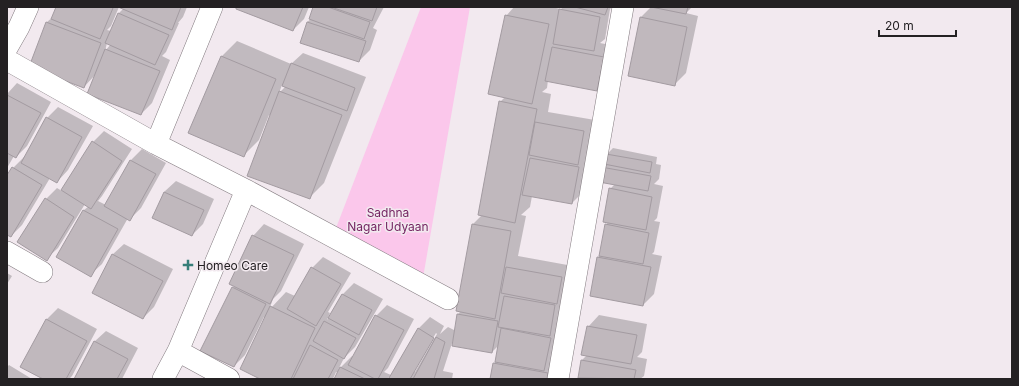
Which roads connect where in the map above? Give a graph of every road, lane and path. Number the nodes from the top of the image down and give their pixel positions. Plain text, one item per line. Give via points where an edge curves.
1 (28, 7) edge
2 (212, 7) edge
3 (622, 7) edge
4 (7, 48) edge
5 (7, 60) edge
6 (156, 144) junction
7 (246, 190) junction
8 (7, 252) edge
9 (42, 272) dead end
10 (448, 299) dead end
11 (178, 351) junction
12 (163, 379) edge
13 (229, 379) edge
14 (558, 379) edge

1 - 4 street
2 - 6 street
3 - 14 street
5 - 6 street
6 - 7 street
7 - 10 street
7 - 11 street
8 - 9 street
11 - 12 street
11 - 13 street

